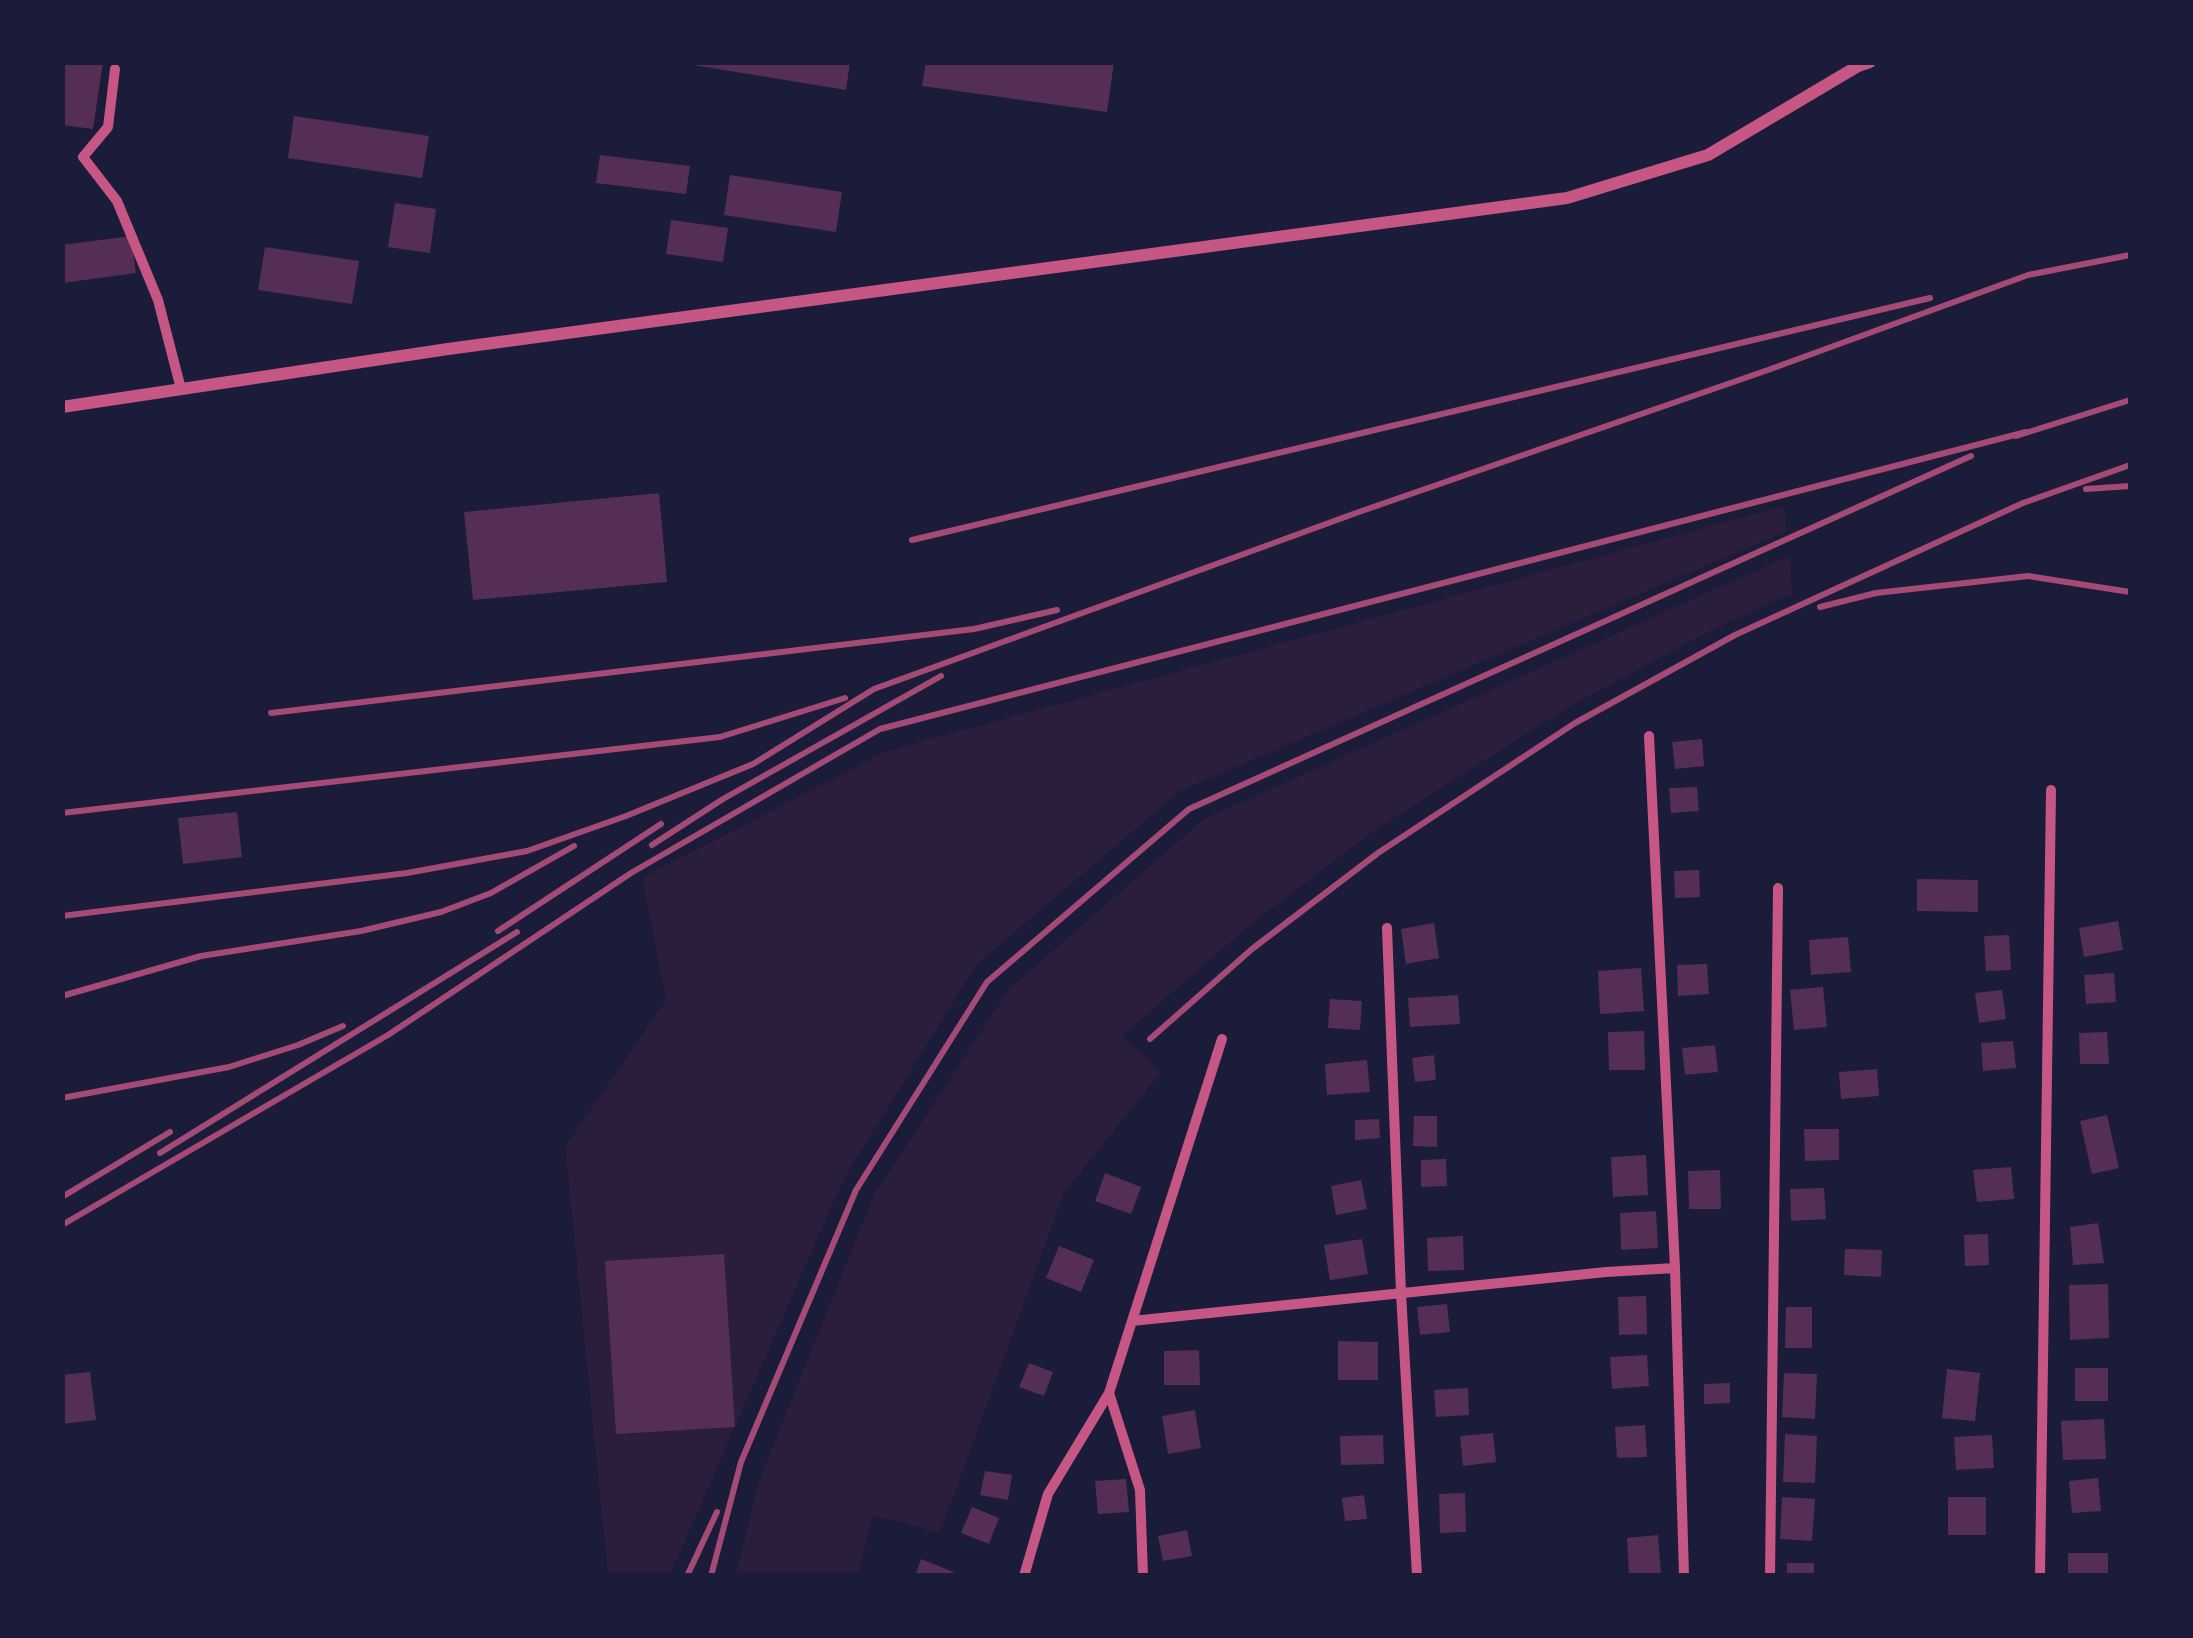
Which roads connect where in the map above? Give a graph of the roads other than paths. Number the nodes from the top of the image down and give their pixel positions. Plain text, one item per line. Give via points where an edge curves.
1 (1870, 62) edge
2 (115, 68) dead end
3 (182, 388) junction
4 (62, 407) edge
5 (1649, 736) dead end
6 (2051, 790) dead end
7 (1778, 888) dead end
8 (1387, 928) dead end
9 (1222, 1039) dead end
10 (1675, 1268) junction
11 (1401, 1293) junction
12 (1132, 1322) junction
13 (1109, 1393) junction
14 (1024, 1576) edge
15 (1143, 1576) edge
16 (1418, 1576) edge
17 (1684, 1576) edge
18 (1770, 1576) edge
19 (2040, 1576) edge

1 - 3 street via 1708,156 1567,198
2 - 3 street via 108,127 83,157 117,201 158,300
3 - 4 street
5 - 10 street
6 - 19 street
7 - 18 street
8 - 11 street
9 - 12 street
10 - 11 street
10 - 17 street
11 - 12 street
11 - 16 street
12 - 13 street
13 - 14 street via 1048,1494
13 - 15 street via 1140,1490

